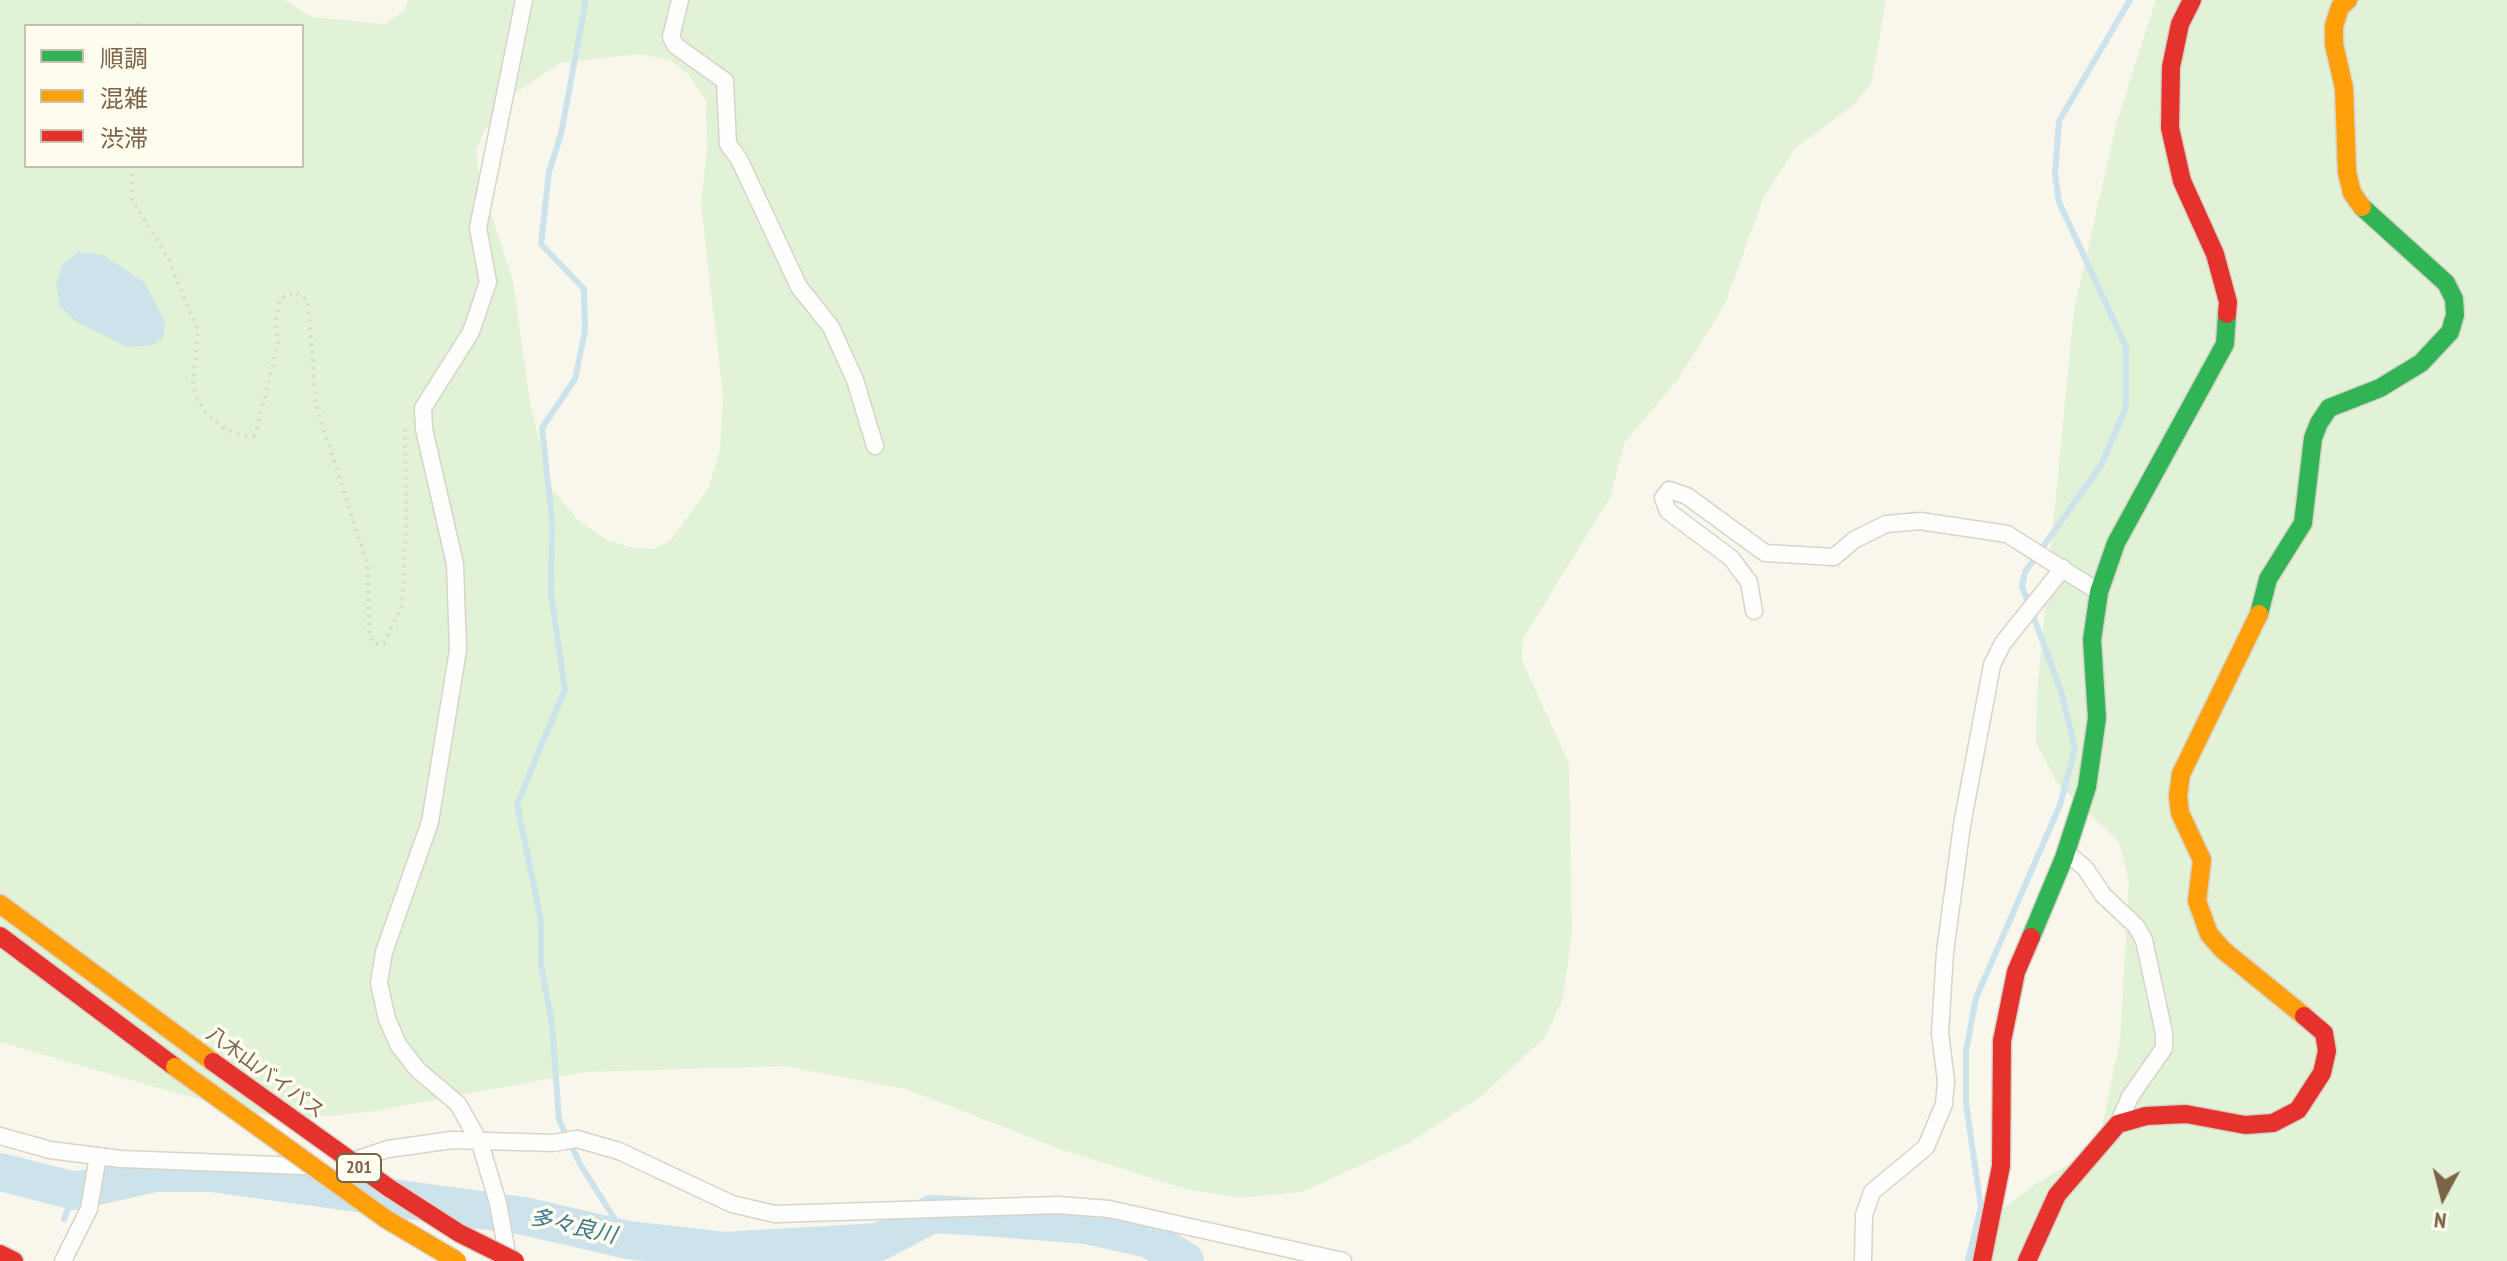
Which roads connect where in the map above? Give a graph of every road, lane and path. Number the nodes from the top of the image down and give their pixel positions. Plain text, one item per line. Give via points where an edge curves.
1 (524, 0) edge
2 (680, 0) edge
3 (2192, 0) edge
4 (2348, 0) edge
5 (133, 168) edge
6 (423, 416) junction
7 (875, 446) dead end
8 (2063, 568) junction
9 (2099, 592) junction
10 (1754, 611) dead end
11 (2066, 852) junction
12 (0, 904) edge
13 (0, 936) edge
14 (2118, 1124) junction
15 (0, 1136) edge
16 (480, 1143) junction
17 (98, 1156) junction
18 (0, 1254) edge
19 (14, 1261) edge
20 (63, 1261) edge
21 (457, 1261) edge
22 (512, 1261) edge
23 (1343, 1261) edge
24 (1863, 1261) edge
25 (1982, 1261) edge
26 (2027, 1261) edge

1 - 6 street via 478,228 488,282 471,332
2 - 7 street via 671,37 725,81 728,144 799,287 831,327 855,380
3 - 9 main road via 2180,24 2171,67 2170,128 2182,181 2215,254 2228,302 2225,344 2116,543
4 - 14 main road via 2340,7 2334,44 2344,88 2352,193 2366,212 2446,283 2455,315 2450,332 2421,363 2380,388 2329,408 2319,423 2303,523 2268,579 2257,624 2181,774 2178,796 2180,813 2202,860 2197,901 2209,934 2309,1017 2324,1033 2327,1051 2322,1073 2298,1110 2273,1123 2245,1125 2186,1114
5 - 6 path via 132,199 168,258 198,332 196,396 204,411 227,430 254,435 278,344 280,299 295,292 308,301 316,406 368,565 369,634 374,644 384,643 402,606 403,432 405,422
6 - 16 street via 455,564 458,650 430,822 384,952 379,983 399,1046 458,1104
8 - 9 street
8 - 10 street via 2007,534 1920,521 1886,524 1834,557 1765,553 1687,496 1669,490 1663,498 1668,511 1731,558 1749,582
8 - 24 street via 2003,643 1992,665 1947,936 1940,1033 1944,1104 1926,1147 1872,1192 1864,1215
9 - 11 main road via 2092,640 2097,718 2087,787
11 - 14 street via 2144,940 2164,1033 2164,1048
11 - 25 main road via 2016,972 2002,1041 2001,1166
12 - 22 main road, 八木山バイパス / 201, bridge via 389,1188
13 - 21 main road, 201, bridge via 386,1219
14 - 26 main road via 2057,1195
15 - 17 street
16 - 17 street via 452,1140 388,1149 323,1169
16 - 22 street
16 - 23 street via 577,1139 619,1151 732,1204 775,1214 1058,1205 1109,1209
17 - 20 street via 89,1209
18 - 19 main road

